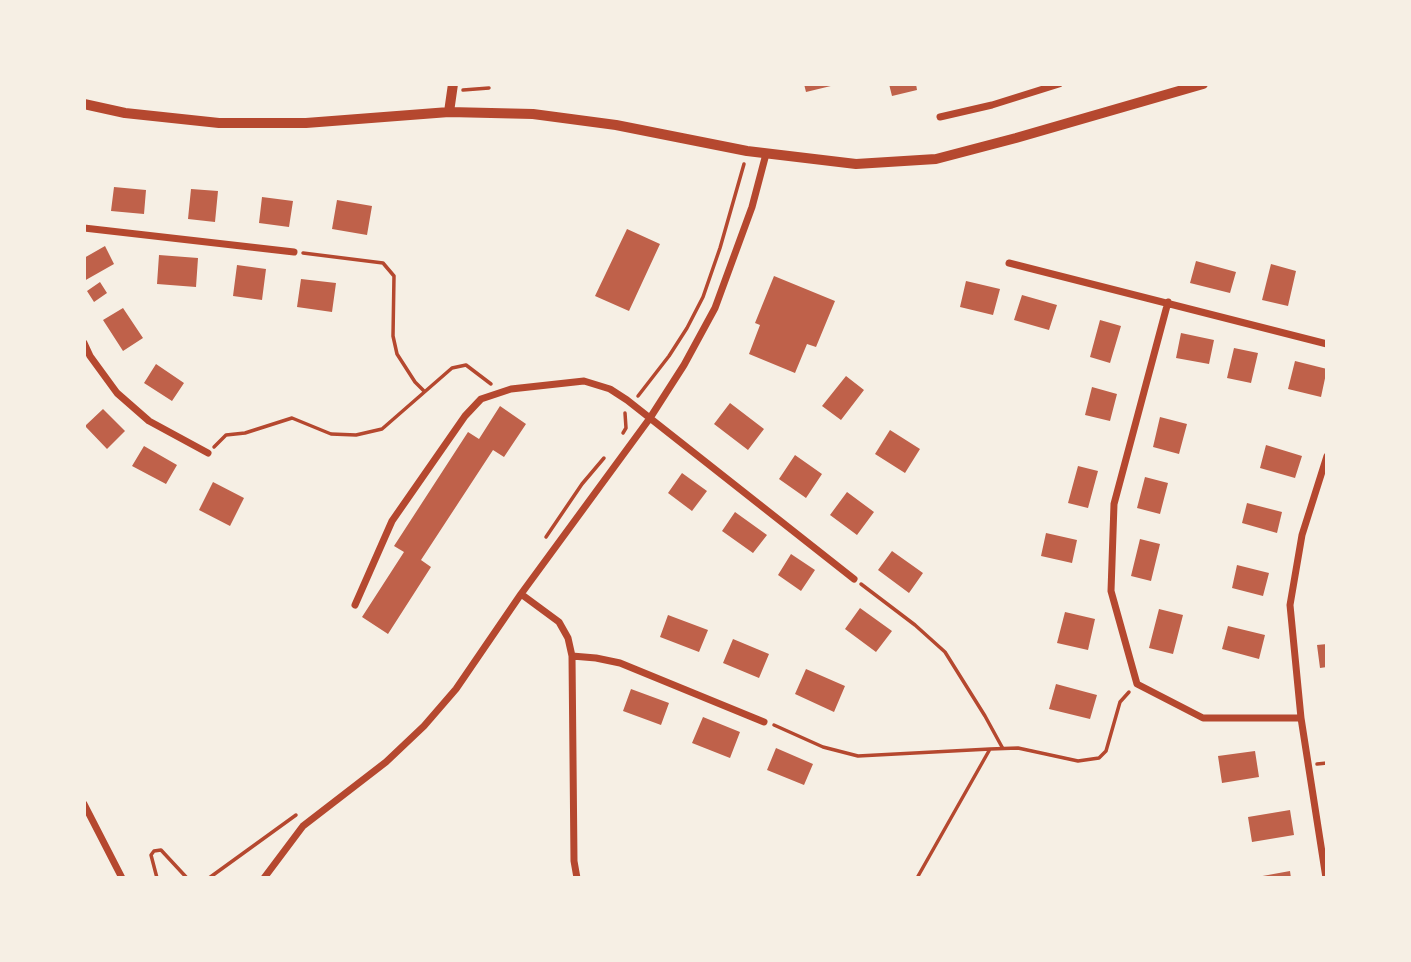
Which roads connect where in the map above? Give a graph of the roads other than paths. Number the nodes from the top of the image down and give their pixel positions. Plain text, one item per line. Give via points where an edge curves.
1 (1059, 84) edge
2 (1203, 84) edge
3 (452, 87) edge
4 (84, 104) edge
5 (449, 112) junction
6 (940, 117) dead end
7 (766, 154) junction
8 (84, 228) edge
9 (295, 252) road end
10 (1009, 263) dead end
11 (1168, 302) junction
12 (84, 343) edge
13 (1327, 344) edge
14 (650, 418) junction
15 (208, 453) road end
16 (1327, 456) edge
17 (854, 579) road end
18 (521, 594) junction
19 (355, 605) dead end
20 (572, 656) junction
21 (1301, 718) junction
22 (764, 722) road end
23 (84, 804) edge
24 (122, 878) edge
25 (264, 878) edge
26 (577, 878) edge
27 (1326, 878) edge

1 - 6 street
2 - 7 street via 936,159 856,164
3 - 5 street
4 - 5 street via 219,123 306,123
5 - 7 street via 533,114
7 - 14 street via 715,308
8 - 9 street
10 - 11 street
11 - 13 street
11 - 21 street via 1114,504 1111,591 1137,684 1203,718
12 - 15 street via 117,393 149,421
14 - 17 street
14 - 18 street
14 - 19 street via 610,389 584,381 495,392 481,399 393,521
16 - 21 street via 1302,535 1290,605
18 - 20 street via 559,622
18 - 25 street via 425,726 303,826
20 - 22 street via 620,663
20 - 26 street via 573,861
21 - 27 street
23 - 24 street

